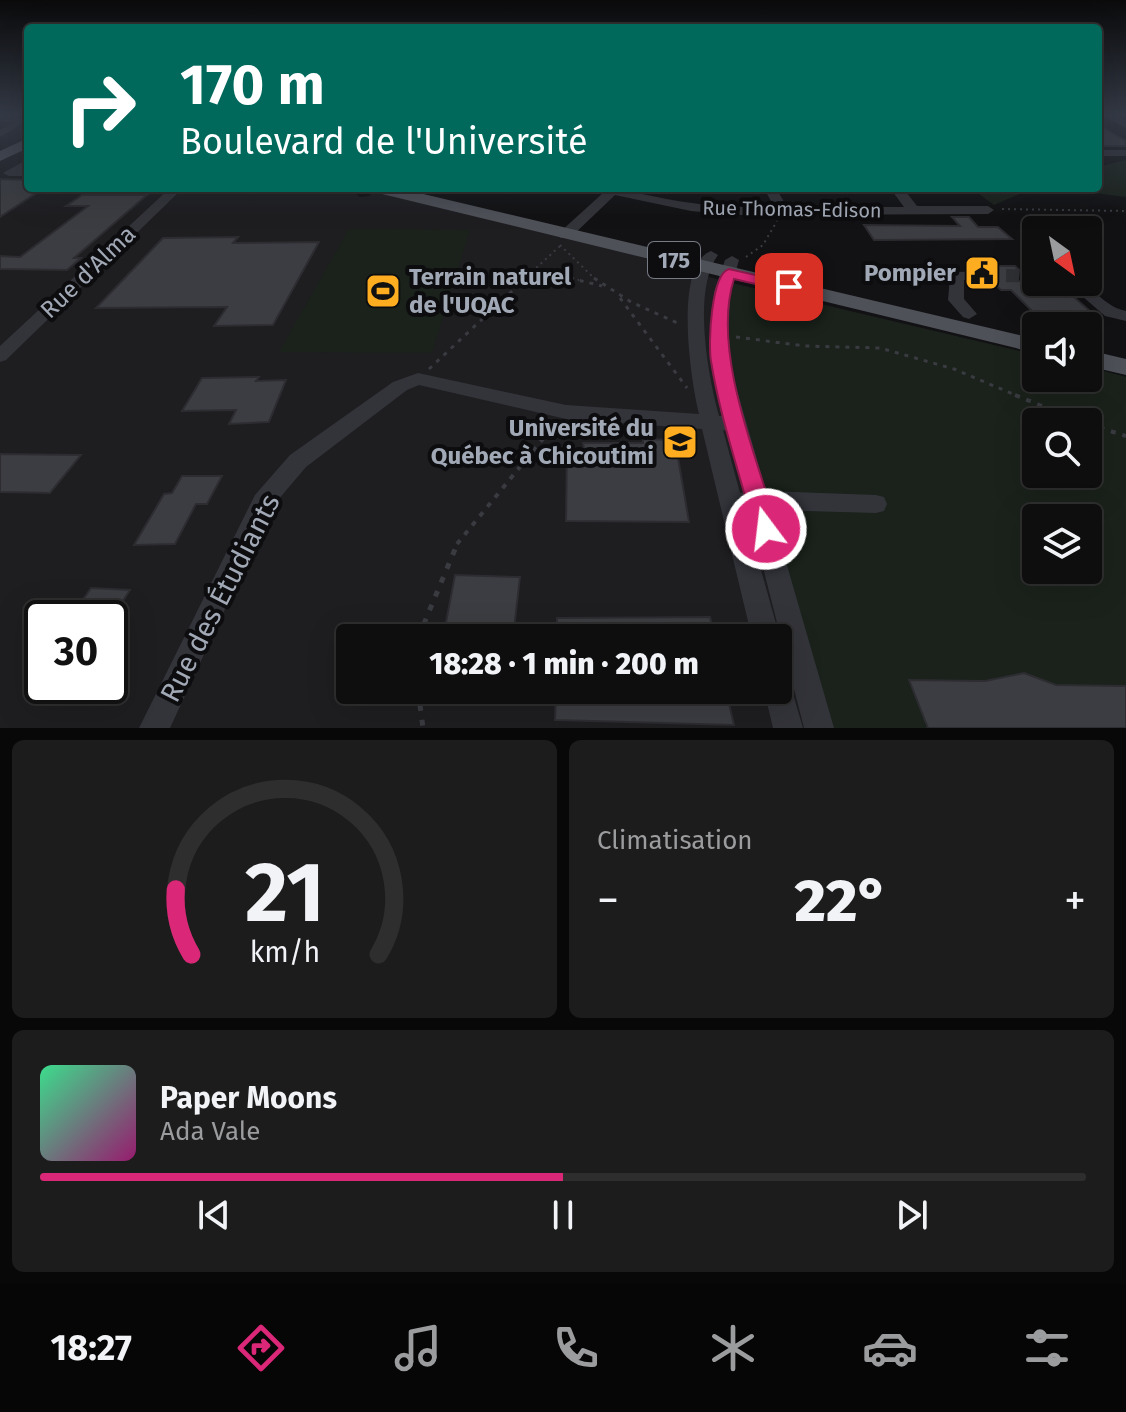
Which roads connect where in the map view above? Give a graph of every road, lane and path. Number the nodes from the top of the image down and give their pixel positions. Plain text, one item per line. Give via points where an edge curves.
1 (1102, 153) edge
2 (1126, 153) edge
3 (24, 164) edge
4 (3, 173) edge
5 (24, 173) edge
6 (173, 192) edge
7 (394, 192) edge
8 (432, 192) edge
9 (611, 192) edge
10 (617, 192) edge
11 (772, 192) edge
12 (900, 192) edge
13 (988, 210) joint
14 (783, 211) junction
15 (912, 211) junction
16 (1126, 211) edge
17 (567, 235) junction
18 (723, 263) junction
19 (530, 274) junction
20 (986, 275) tunnel mouth
21 (605, 287) junction
22 (618, 295) junction
23 (1091, 296) edge
24 (1126, 316) edge
25 (969, 322) junction
26 (1022, 328) edge
27 (696, 331) junction
28 (720, 334) junction
29 (1022, 341) edge
30 (1102, 344) edge
31 (1126, 350) edge
32 (0, 356) edge
33 (1102, 361) edge
34 (1126, 367) edge
35 (418, 379) junction
36 (1047, 408) edge
37 (566, 412) junction
38 (724, 424) junction
39 (1102, 428) edge
40 (1126, 436) edge
41 (732, 499) junction
42 (758, 501) junction
43 (876, 504) dead end
44 (424, 624) edge
45 (763, 624) edge
46 (420, 704) edge
47 (782, 704) edge
48 (154, 728) edge
49 (423, 728) edge
50 (788, 728) edge
51 (819, 728) edge

1 - 2 street
3 - 4 street
4 - 5 street
6 - 32 street, Rue d'Alma
7 - 17 main road, 175
8 - 17 main road, 175
9 - 17 street
10 - 14 street, Rue Thomas-Edison via 691,207
11 - 14 street
12 - 15 street
13 - 15 street, Rue Thomas-Edison
13 - 16 path
14 - 15 street, Rue Thomas-Edison
14 - 18 path via 763,245
17 - 18 main road, 175
17 - 19 path
17 - 21 path via 584,273
18 - 25 main road, 175
18 - 27 street
18 - 28 street
19 - 21 path
19 - 35 path
20 - 25 street via 957,276 956,300
21 - 22 path
22 - 27 path
22 - 38 path
23 - 24 street via 1111,313
25 - 26 main road, 175
25 - 29 main road, 175
27 - 38 street via 699,377
28 - 36 path via 805,346 880,348 954,369
28 - 38 street
30 - 31 main road
33 - 34 main road
35 - 37 street
35 - 48 street, Rue des Étudiants via 400,386 298,461 263,501
37 - 38 street
37 - 44 path via 460,537
38 - 41 street
38 - 42 street
39 - 40 path
41 - 42 street
41 - 45 street
42 - 43 street
42 - 51 street
46 - 49 path
47 - 50 street

